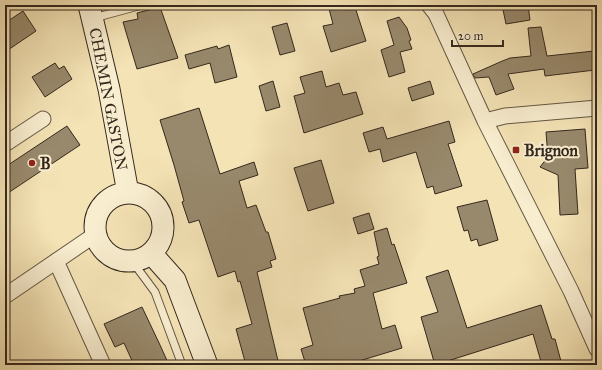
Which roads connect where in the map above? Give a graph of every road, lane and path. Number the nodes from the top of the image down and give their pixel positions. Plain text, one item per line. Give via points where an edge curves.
1 (142, 5) edge
2 (429, 5) edge
3 (91, 12) edge
4 (597, 108) edge
5 (43, 119) dead end
6 (486, 121) junction
7 (5, 144) edge
8 (128, 193) junction
9 (96, 234) junction
10 (151, 253) junction
11 (56, 261) junction
12 (132, 261) junction
13 (5, 296) edge
14 (597, 349) edge
15 (103, 365) edge
16 (182, 365) edge
17 (208, 365) edge

1 - 3 lane
2 - 6 street via 436,14
3 - 8 street, CHEMIN GASTON via 109,89
4 - 6 street via 505,116
5 - 7 street
6 - 14 street via 571,291
8 - 9 street via 118,195 102,206 97,215
8 - 10 street via 148,199 161,215 162,236
9 - 11 street
9 - 12 street via 105,251 122,261
10 - 12 street via 142,259
10 - 17 street via 175,280
11 - 13 street
11 - 15 street
12 - 16 lane via 154,292

